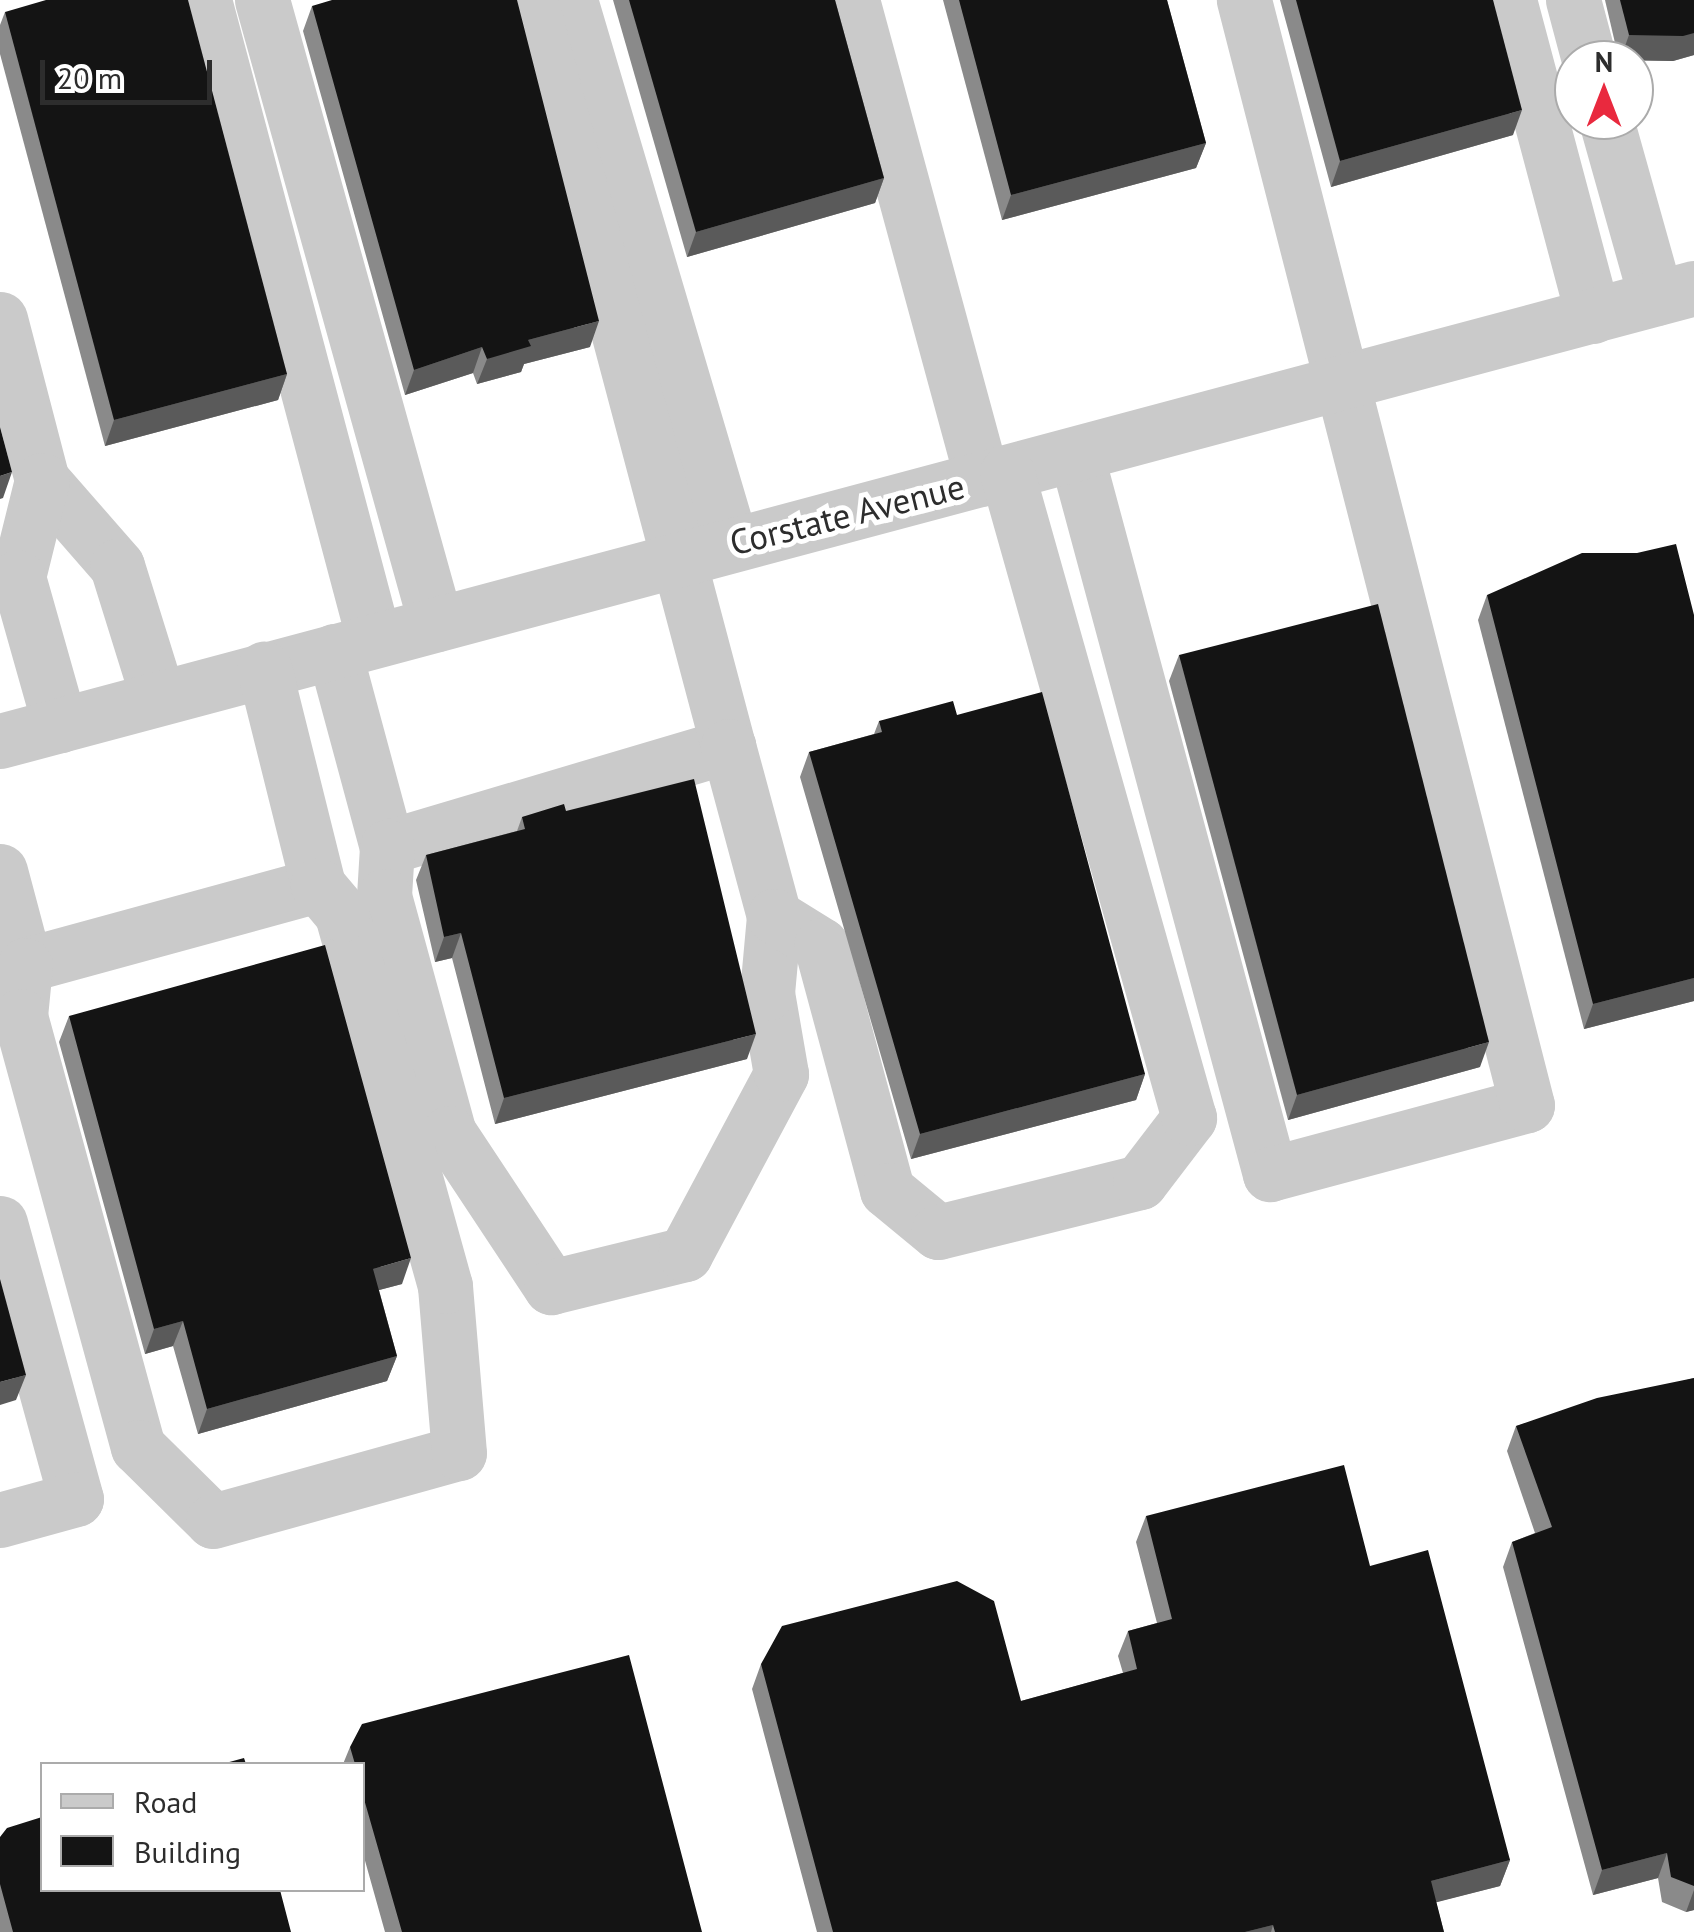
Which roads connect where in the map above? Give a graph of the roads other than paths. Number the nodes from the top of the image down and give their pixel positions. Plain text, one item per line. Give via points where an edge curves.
1 (204, 0) edge
2 (262, 0) edge
3 (530, 0) edge
4 (570, 0) edge
5 (852, 0) edge
6 (1244, 0) edge
7 (1509, 0) edge
8 (1573, 0) edge
9 (1584, 40) edge
10 (1614, 140) edge
11 (1675, 293) edge
12 (1593, 316) junction
13 (0, 319) edge
14 (1341, 380) junction
15 (1076, 454) junction
16 (994, 476) junction
17 (42, 480) junction
18 (705, 551) junction
19 (436, 624) junction
20 (354, 646) junction
21 (264, 669) junction
22 (158, 698) junction
23 (60, 725) junction
24 (0, 742) edge
25 (728, 746) junction
26 (387, 847) junction
27 (0, 871) edge
28 (318, 885) junction
29 (774, 916) junction
30 (25, 965) junction
31 (0, 1224) edge
32 (0, 1520) edge

1 - 20 street
2 - 19 street
3 - 18 street
4 - 18 street
5 - 16 street
6 - 14 street
7 - 12 street
8 - 9 street
10 - 11 street
11 - 12 street, Corstate Avenue
12 - 14 street, Corstate Avenue
13 - 17 street
14 - 15 street, Corstate Avenue
14 - 15 street via 1527,1104 1270,1174
15 - 16 street, Corstate Avenue
16 - 18 street, Corstate Avenue
16 - 29 street via 1189,1118 1140,1182 938,1232 888,1190 821,945
17 - 22 street via 117,566
17 - 23 street via 18,577
18 - 19 street, Corstate Avenue
18 - 25 street
19 - 20 street, Corstate Avenue
20 - 21 street, Corstate Avenue
20 - 26 street
21 - 22 street, Corstate Avenue
21 - 28 street
22 - 23 street, Corstate Avenue
23 - 24 street, Corstate Avenue
25 - 26 street
25 - 29 street
26 - 29 street via 384,896 450,1134 550,1286 685,1254 782,1074 767,993
27 - 30 street
28 - 30 street
28 - 30 street via 342,914 444,1286 458,1453 232,1516 213,1520 138,1448 20,1016
31 - 32 street via 76,1500

